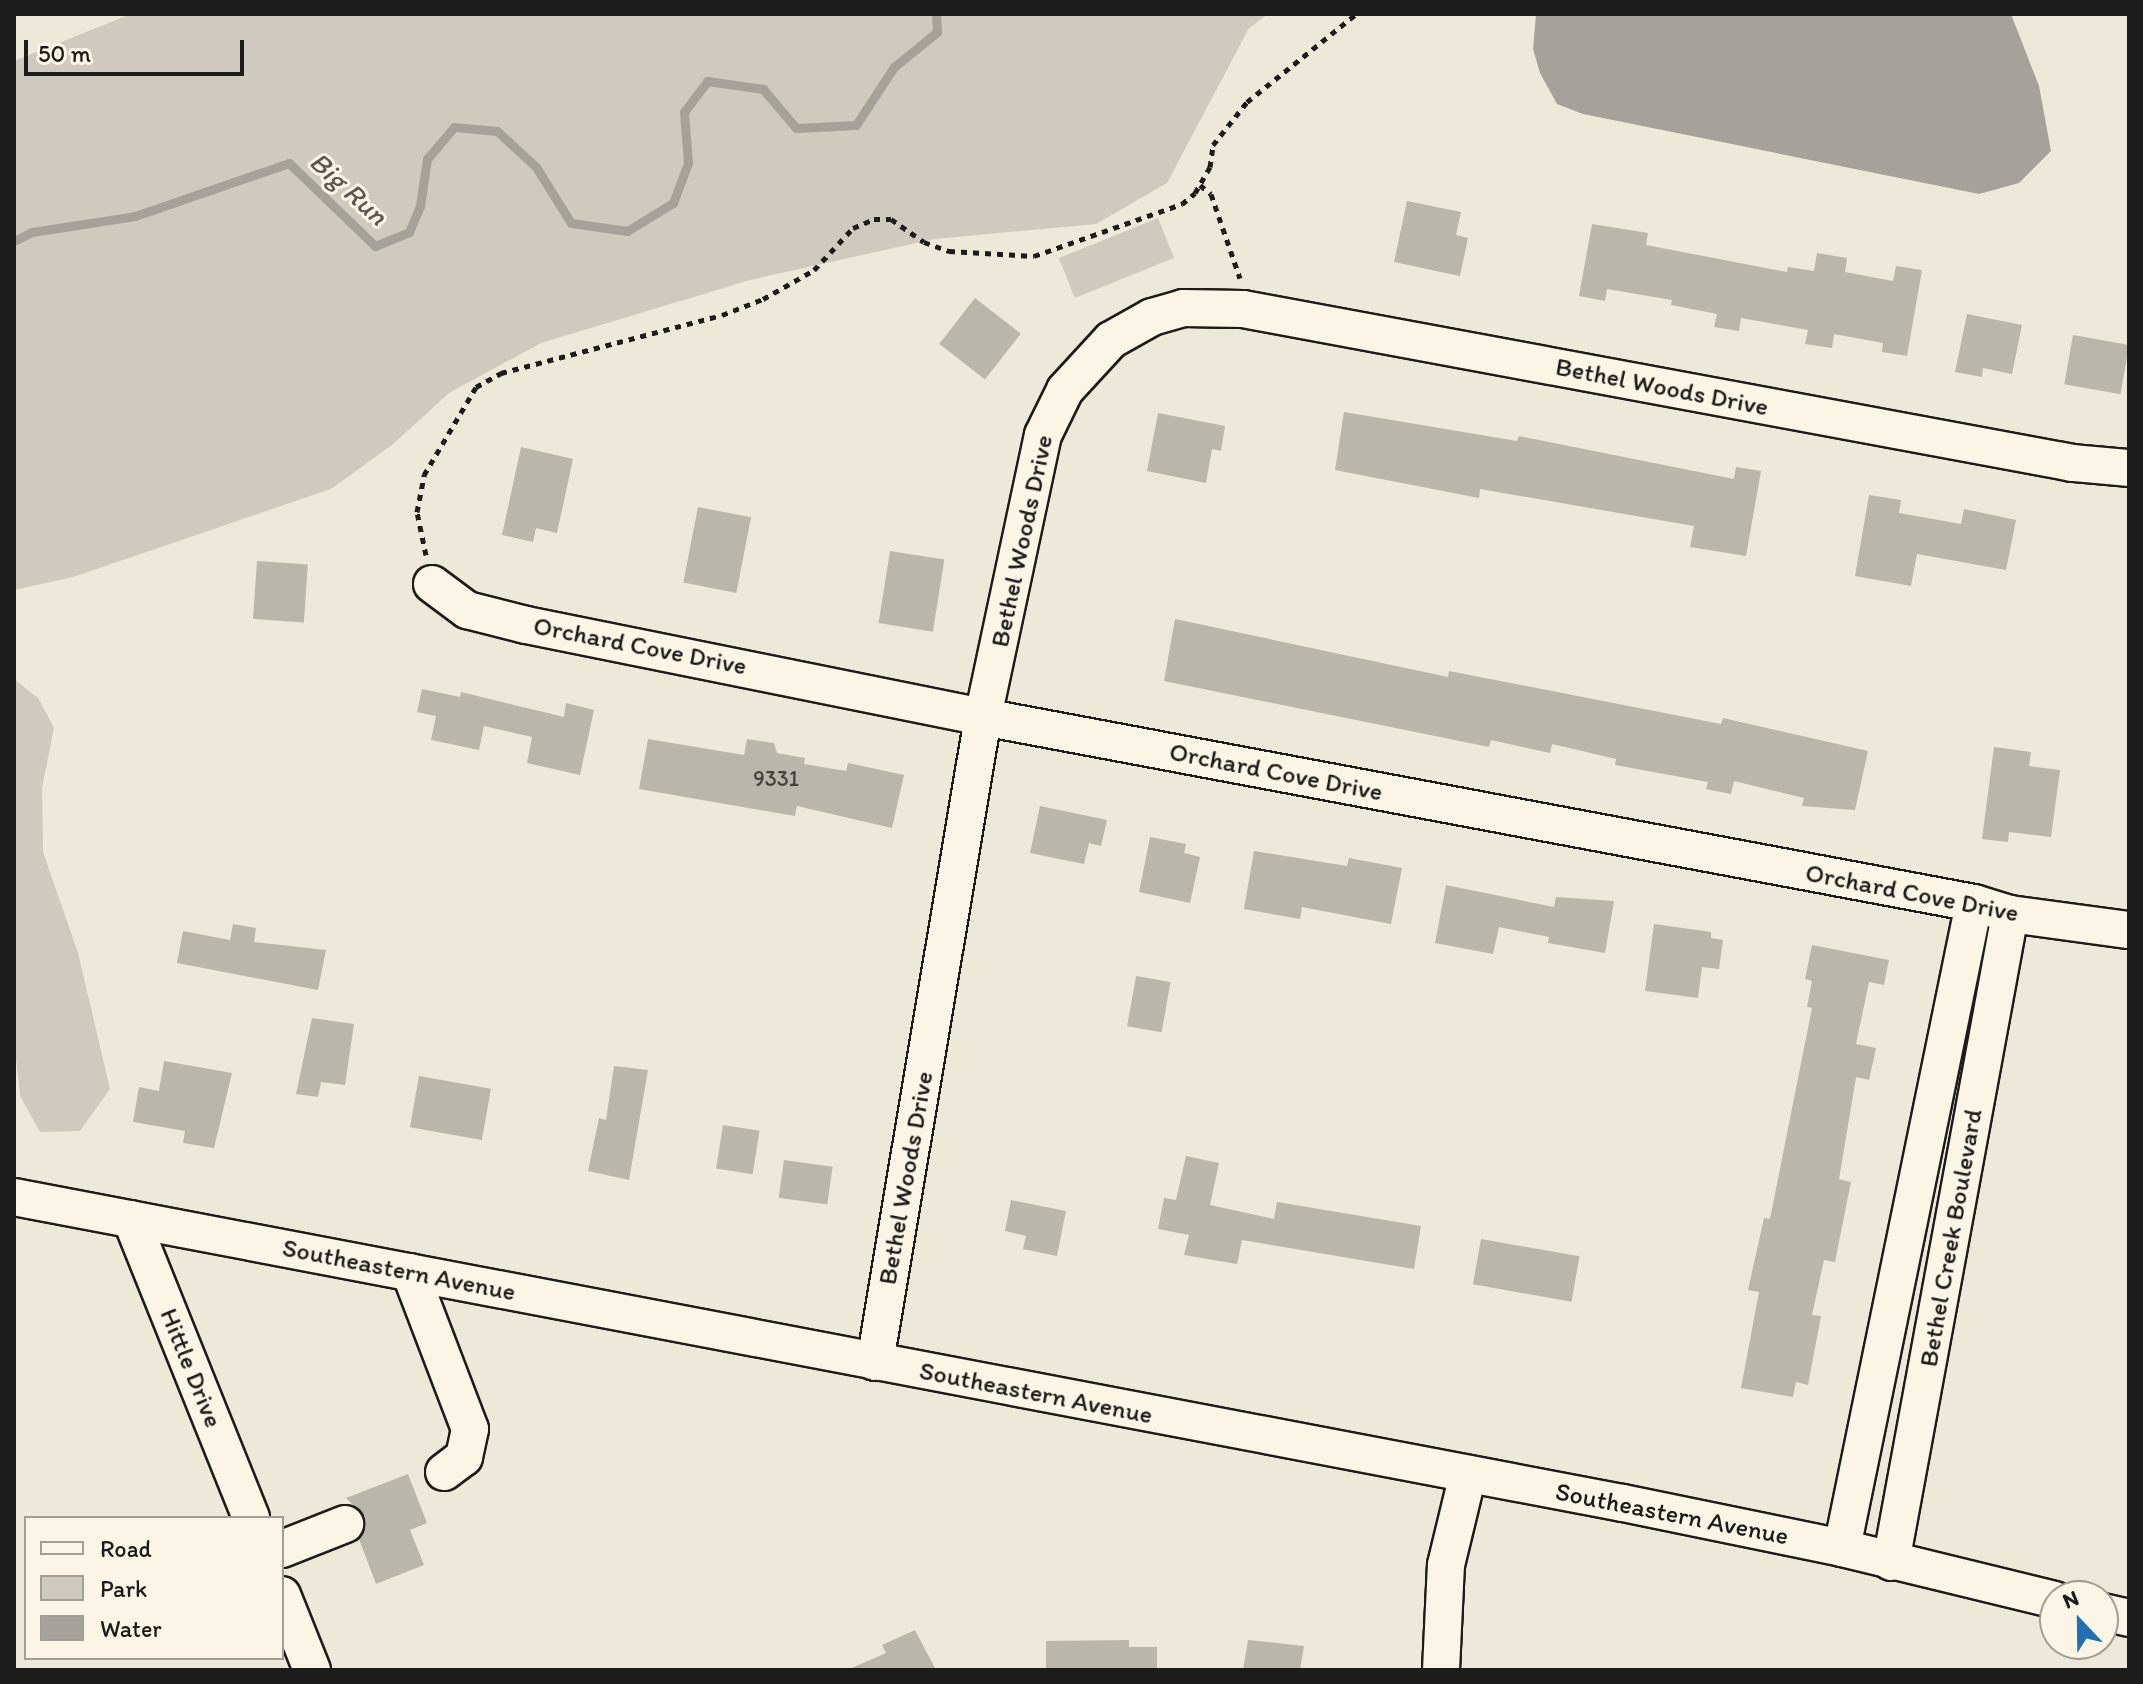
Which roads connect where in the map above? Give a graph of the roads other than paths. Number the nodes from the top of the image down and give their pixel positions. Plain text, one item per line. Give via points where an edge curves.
1 (2129, 468) edge
2 (432, 584) road end
3 (983, 717) junction
4 (1974, 903) junction
5 (2010, 914) junction
6 (2129, 930) edge
7 (1926, 1139) junction
8 (1967, 1151) junction
9 (14, 1197) edge
10 (131, 1219) junction
11 (410, 1272) junction
12 (1889, 1327) junction
13 (1932, 1336) junction
14 (875, 1362) junction
15 (444, 1472) dead end
16 (1468, 1474) junction
17 (250, 1516) edge
18 (345, 1524) dead end
19 (284, 1548) edge
20 (1842, 1548) junction
21 (1891, 1562) junction
22 (2039, 1596) edge
23 (284, 1600) edge
24 (312, 1670) edge
25 (1441, 1670) edge

1 - 3 street, Bethel Woods Drive via 2073,463 1251,310 1183,308 1131,327 1094,355 1054,406 1043,435
2 - 3 street, Orchard Cove Drive via 467,610 526,625
3 - 4 street, Orchard Cove Drive
3 - 14 street, Bethel Woods Drive
4 - 5 street, Orchard Cove Drive
4 - 7 street, Bethel Creek Boulevard
5 - 6 street, Orchard Cove Drive
5 - 8 street, Bethel Creek Boulevard
7 - 8 street
7 - 12 street, Bethel Creek Boulevard
8 - 13 street, Bethel Creek Boulevard
9 - 10 street, Southeastern Avenue
10 - 11 street, Southeastern Avenue
10 - 17 street, Hittle Drive
11 - 14 street, Southeastern Avenue
11 - 15 street via 470,1429 464,1457
12 - 13 street
12 - 20 street, Bethel Creek Boulevard
13 - 21 street, Bethel Creek Boulevard
14 - 16 street, Southeastern Avenue
16 - 20 street, Southeastern Avenue
16 - 25 street via 1446,1565
18 - 19 street
20 - 21 street, Southeastern Avenue
21 - 22 street, Southeastern Avenue
23 - 24 street

